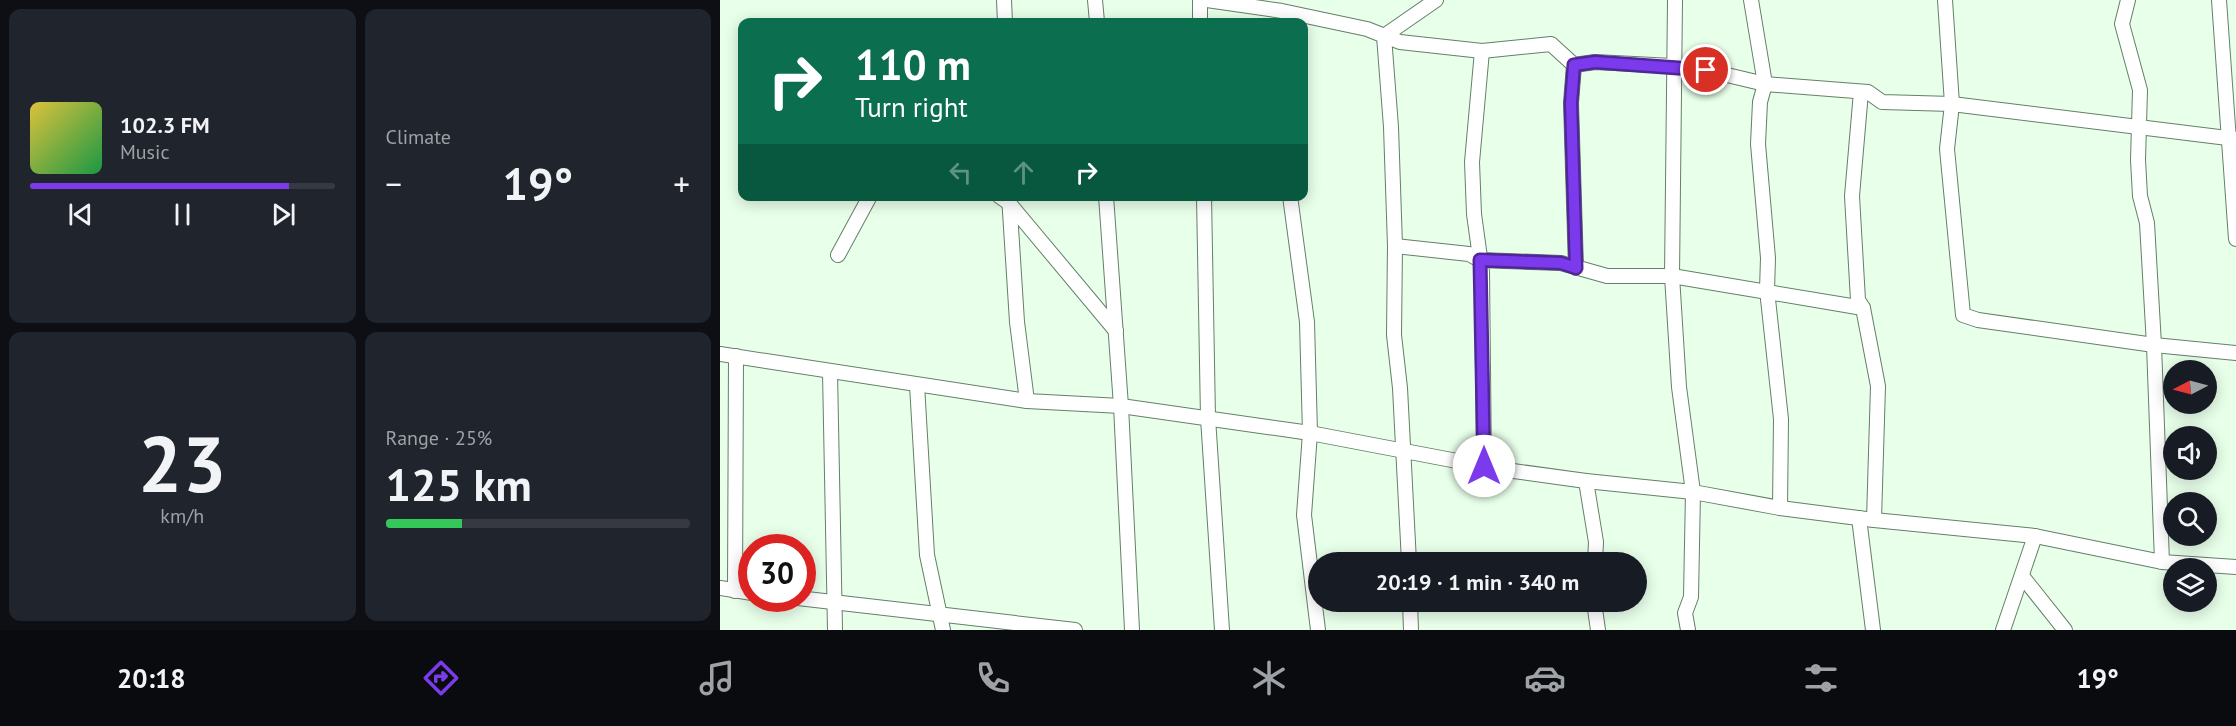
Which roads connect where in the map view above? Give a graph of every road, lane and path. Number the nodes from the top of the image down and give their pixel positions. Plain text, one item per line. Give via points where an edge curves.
1 (1004, 0) edge
2 (1095, 0) edge
3 (1200, 0) edge
4 (1207, 0) edge
5 (1436, 0) edge
6 (1675, 0) edge
7 (1751, 0) edge
8 (1945, 0) edge
9 (2128, 0) edge
10 (2219, 0) edge
11 (1282, 11) edge
12 (1005, 18) edge
13 (1096, 18) edge
14 (1200, 18) edge
15 (1384, 36) junction
16 (1482, 51) junction
17 (1574, 65) junction
18 (1673, 66) junction
19 (1765, 84) junction
20 (1861, 92) junction
21 (1953, 104) junction
22 (2139, 127) junction
23 (2233, 138) edge
24 (867, 201) edge
25 (1006, 201) edge
26 (1008, 201) edge
27 (1106, 201) edge
28 (1204, 201) edge
29 (1291, 201) edge
30 (2236, 239) edge
31 (1395, 246) junction
32 (838, 255) dead end
33 (1480, 260) junction
34 (1576, 268) junction
35 (1672, 276) junction
36 (1767, 290) junction
37 (1863, 308) junction
38 (1116, 332) junction
39 (2154, 345) junction
40 (2236, 353) edge
41 (720, 354) edge
42 (736, 356) junction
43 (830, 372) junction
44 (917, 385) junction
45 (1027, 401) junction
46 (1121, 406) junction
47 (1208, 418) junction
48 (1310, 433) junction
49 (1402, 450) junction
50 (1484, 466) junction
51 (1586, 481) junction
52 (1693, 492) junction
53 (1780, 508) junction
54 (1859, 518) junction
55 (1874, 520) junction
56 (2035, 536) junction
57 (1408, 552) edge
58 (1596, 552) edge
59 (2162, 562) junction
60 (2236, 567) edge
61 (2022, 576) junction
62 (720, 588) edge
63 (735, 591) junction
64 (738, 591) edge
65 (816, 601) edge
66 (833, 603) junction
67 (1410, 612) edge
68 (1595, 612) edge
69 (941, 615) junction
70 (1025, 627) edge
71 (835, 630) edge
72 (943, 630) edge
73 (1075, 630) edge
74 (1132, 630) edge
75 (1222, 630) edge
76 (1318, 630) edge
77 (1411, 630) edge
78 (1598, 630) edge
79 (1688, 630) edge
80 (1873, 630) edge
81 (2004, 630) edge
82 (2065, 630) edge

1 - 12 street
2 - 13 street
3 - 14 street
4 - 11 street
5 - 15 street
6 - 18 street
7 - 19 street
8 - 21 street
9 - 22 street via 2122,24 2140,90
10 - 23 street
11 - 15 street
15 - 16 street via 1400,42
15 - 31 street
16 - 17 street via 1551,44
16 - 33 street via 1472,162
17 - 18 street via 1595,62
17 - 34 street via 1571,103
18 - 19 street
18 - 35 street
19 - 20 street
19 - 36 street via 1757,124
20 - 21 street via 1868,92 1882,102
20 - 37 street via 1852,196 1858,300
21 - 22 street
21 - 39 street via 1947,149 1963,315
22 - 23 street
22 - 39 street via 2140,196 2147,223
23 - 30 street
24 - 32 street
25 - 45 street
26 - 38 street
27 - 38 street
28 - 47 street
29 - 48 street via 1307,322
31 - 33 street via 1460,253
31 - 49 street via 1394,335
33 - 34 street via 1561,263
33 - 50 street
34 - 35 street via 1607,276
35 - 36 street
35 - 52 street via 1679,387
36 - 37 street
36 - 53 street via 1781,419
37 - 55 street via 1878,386
38 - 46 street
39 - 40 street
39 - 59 street
41 - 42 street
42 - 43 street
42 - 63 street
43 - 44 street
43 - 66 street
44 - 45 street
44 - 69 street via 927,555
45 - 46 street
46 - 47 street
46 - 74 street
47 - 48 street
47 - 75 street
48 - 49 street
48 - 76 street via 1304,515
49 - 50 street
49 - 57 street
50 - 51 street
51 - 52 street
51 - 58 street
52 - 53 street
52 - 79 street via 1691,597 1685,613
53 - 54 street
54 - 55 street
54 - 80 street
55 - 56 street
56 - 59 street
56 - 61 street
59 - 60 street
61 - 81 street
61 - 82 street
62 - 63 street
63 - 64 street
65 - 66 street
66 - 69 street
66 - 71 street
67 - 77 street
68 - 78 street
69 - 70 street
69 - 72 street
70 - 73 street

